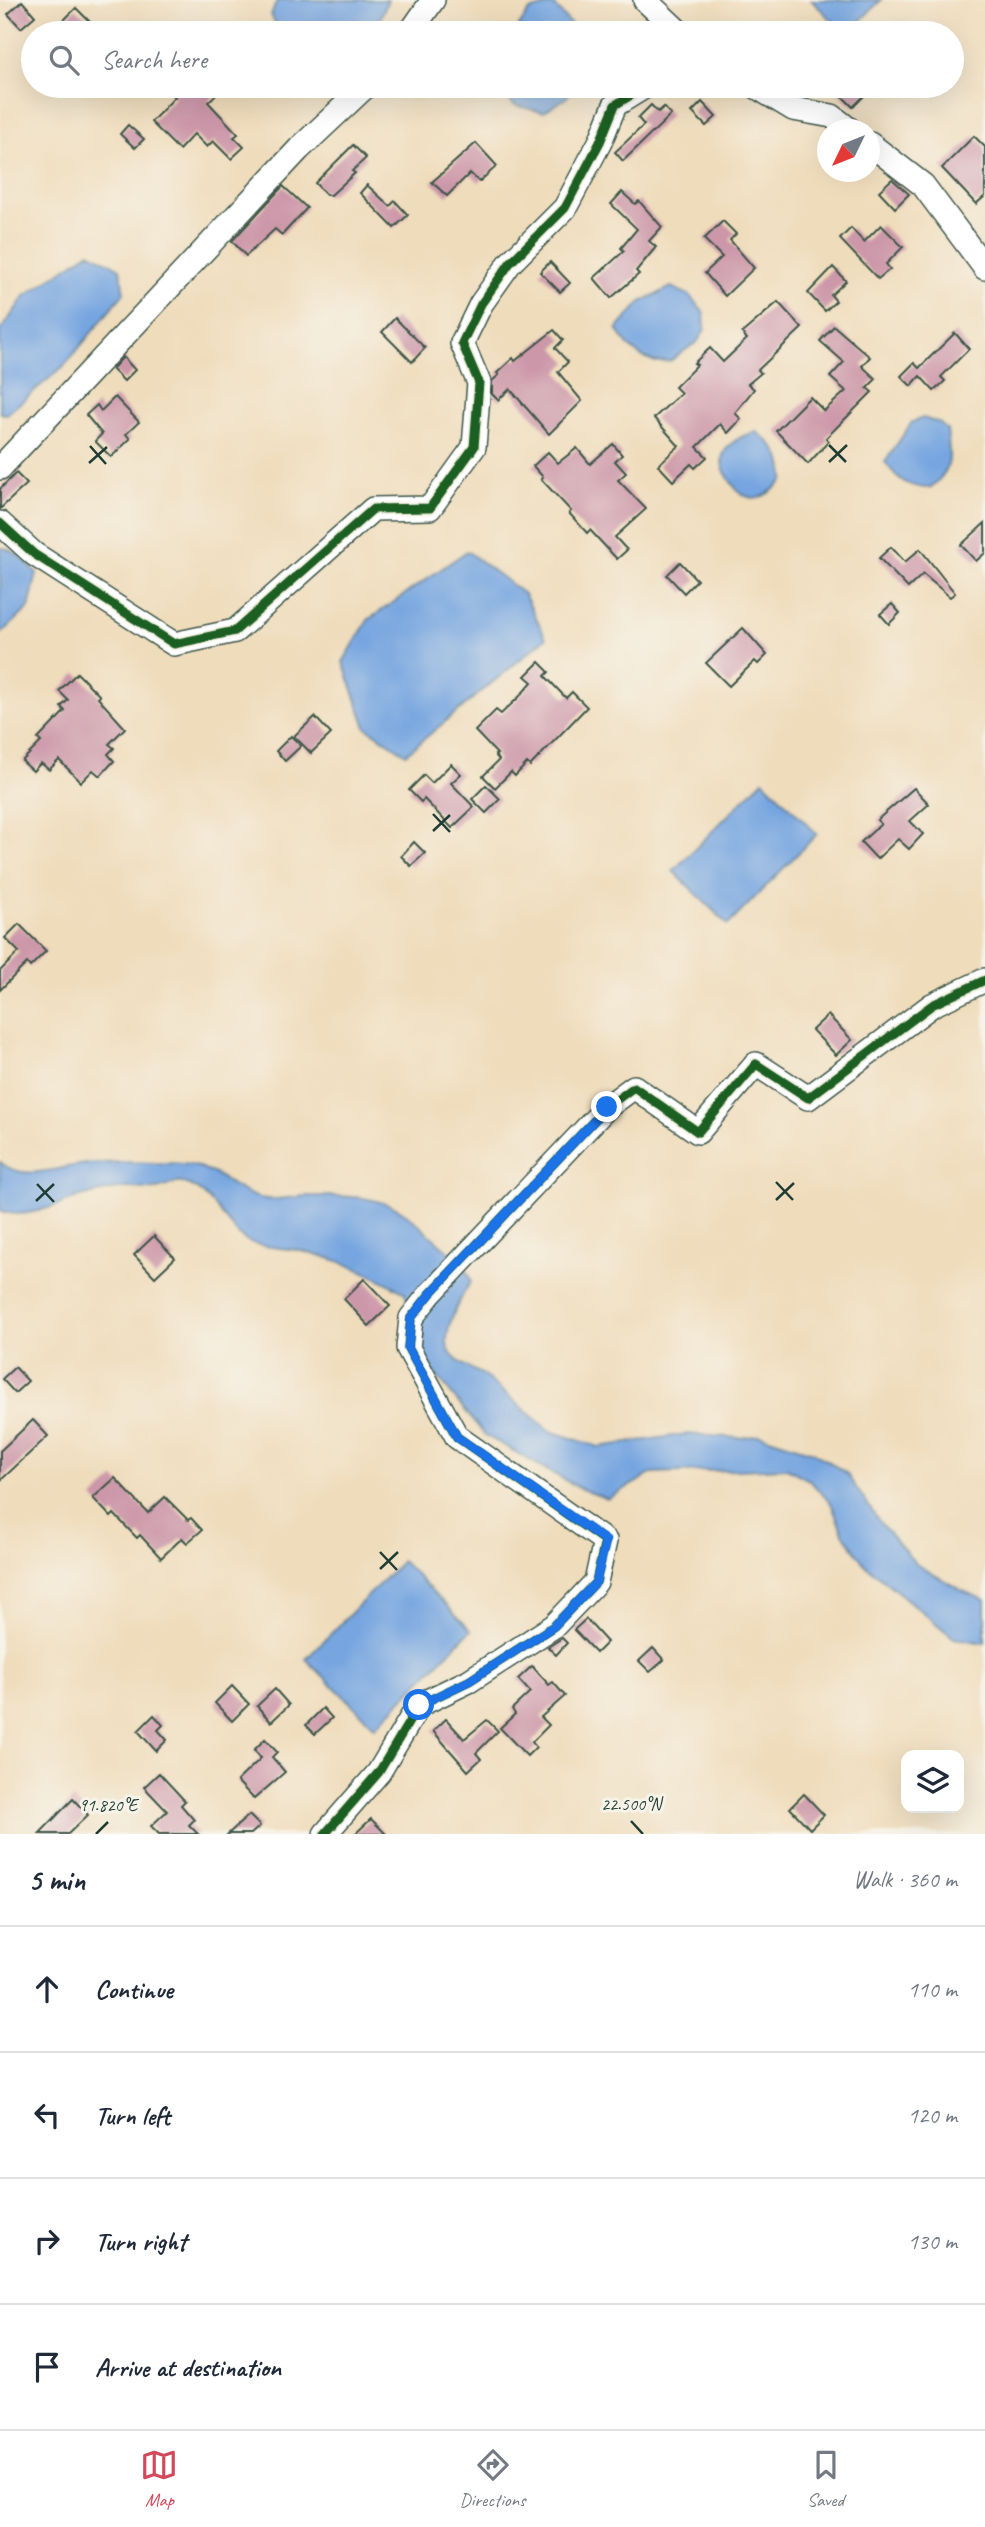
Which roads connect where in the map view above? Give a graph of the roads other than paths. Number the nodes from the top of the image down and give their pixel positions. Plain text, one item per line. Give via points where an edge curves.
1 (433, 0) edge
2 (645, 0) edge
3 (419, 21) edge
4 (667, 21) edge
5 (353, 98) edge
6 (626, 98) edge
7 (775, 98) edge
8 (835, 119) edge
9 (880, 152) edge
10 (985, 268) edge
11 (0, 468) edge
12 (0, 523) edge
13 (985, 980) edge
14 (325, 1834) edge

1 - 3 street
2 - 4 street
5 - 11 street via 299,149
6 - 12 street via 615,105 565,208 510,263 481,303 462,343 479,383 474,447 430,508 373,509 235,631 174,644 33,554
7 - 8 street via 793,109
9 - 10 street via 923,185
13 - 14 street via 932,1005 808,1098 756,1064 698,1132 634,1087 607,1107 411,1318 408,1348 457,1437 606,1541 596,1582 554,1626 469,1681 419,1705 379,1772

